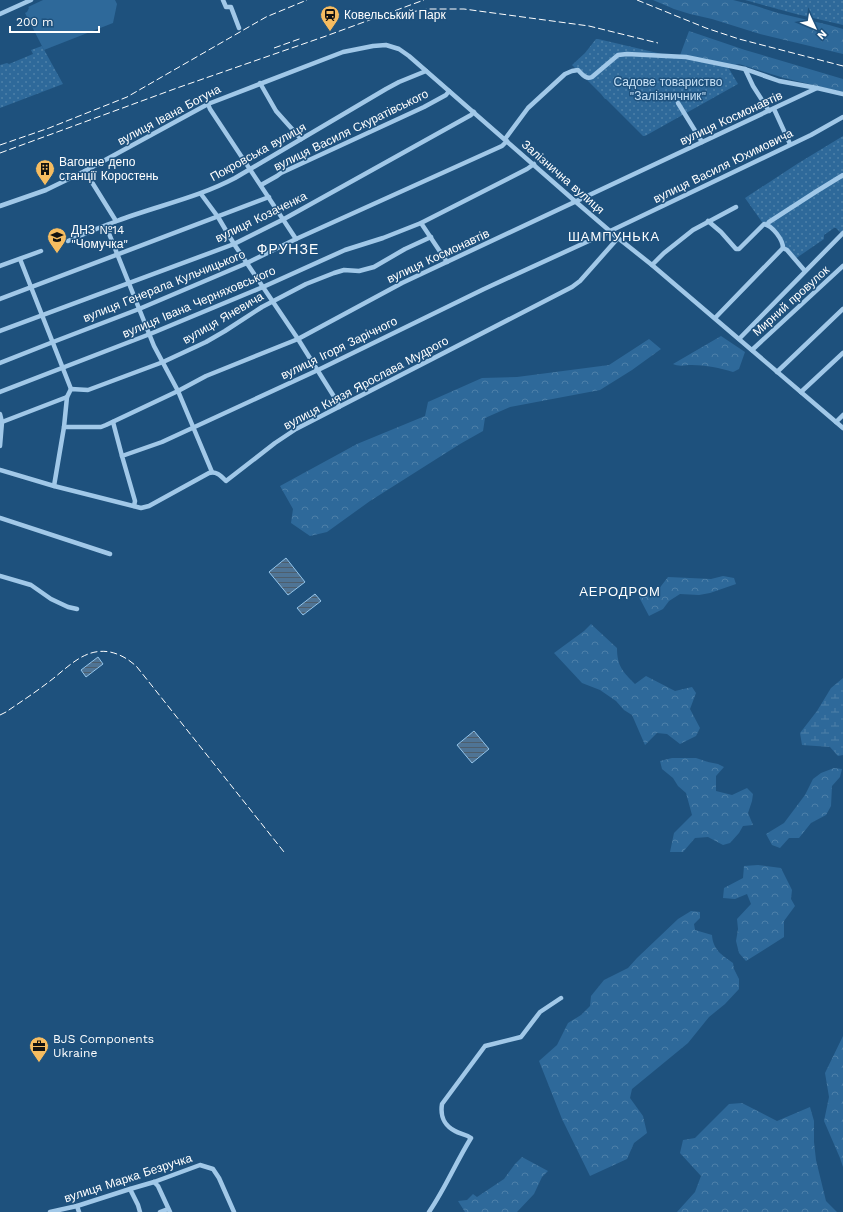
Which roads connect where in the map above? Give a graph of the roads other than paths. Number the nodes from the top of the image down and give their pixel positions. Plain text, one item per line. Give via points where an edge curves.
1 (31, 0) edge
2 (223, 0) edge
3 (0, 14) edge
4 (239, 28) dead end
5 (399, 49) joint
6 (745, 69) junction
7 (426, 71) junction
8 (260, 83) junction
9 (817, 88) junction
10 (449, 91) junction
11 (843, 94) edge
12 (678, 103) dead end
13 (208, 104) junction
14 (771, 110) junction
15 (474, 112) junction
16 (843, 117) edge
17 (302, 139) junction
18 (506, 140) junction
19 (702, 142) junction
20 (790, 144) junction
21 (534, 164) junction
22 (250, 169) junction
23 (85, 171) junction
24 (843, 175) edge
25 (261, 185) junction
26 (201, 194) junction
27 (269, 198) junction
28 (576, 202) junction
29 (0, 206) edge
30 (736, 207) dead end
31 (218, 217) junction
32 (284, 219) junction
33 (116, 221) junction
34 (708, 221) junction
35 (421, 223) junction
36 (767, 224) junction
37 (106, 226) junction
38 (610, 231) junction
39 (843, 233) edge
40 (431, 237) junction
41 (618, 238) junction
42 (296, 239) junction
43 (68, 241) dead end
44 (234, 244) junction
45 (784, 248) junction
46 (41, 251) dead end
47 (118, 255) junction
48 (20, 259) junction
49 (447, 262) junction
50 (247, 263) junction
51 (652, 265) junction
52 (0, 266) edge
53 (843, 266) edge
54 (805, 271) junction
55 (129, 283) junction
56 (263, 287) junction
57 (32, 288) junction
58 (0, 299) edge
59 (272, 301) junction
60 (140, 309) junction
61 (843, 309) edge
62 (42, 314) junction
63 (714, 318) junction
64 (0, 331) edge
65 (150, 334) junction
66 (298, 339) junction
67 (739, 339) junction
68 (52, 342) junction
69 (752, 350) junction
70 (843, 353) edge
71 (163, 362) junction
72 (0, 363) edge
73 (63, 368) junction
74 (318, 370) junction
75 (777, 372) junction
76 (71, 389) junction
77 (178, 391) junction
78 (0, 392) edge
79 (801, 392) junction
80 (67, 397) junction
81 (339, 407) junction
82 (0, 414) edge
83 (843, 415) edge
84 (2, 422) junction
85 (113, 422) junction
86 (836, 422) junction
87 (64, 427) junction
88 (194, 427) junction
89 (843, 428) edge
90 (0, 446) edge
91 (122, 456) junction
92 (0, 470) edge
93 (212, 472) junction
94 (54, 486) junction
95 (134, 506) junction
96 (0, 518) edge
97 (110, 554) dead end
98 (0, 576) edge
99 (77, 609) dead end
100 (562, 998) dead end
101 (154, 1182) junction
102 (130, 1188) junction
103 (77, 1206) junction
104 (169, 1210) edge
105 (50, 1212) edge
106 (79, 1212) edge
107 (140, 1212) edge
108 (160, 1212) edge
109 (234, 1212) edge
110 (428, 1212) edge

1 - 3 street
2 - 4 street via 226,7 230,8
5 - 7 street, Залізнична вулиця
5 - 8 street, вулиця Івана Богуна via 386,45 343,52
6 - 9 street via 778,81
6 - 14 street via 753,86
6 - 18 street via 686,57 618,55 592,77 586,78 578,70 566,74 528,108
7 - 10 street, Залізнична вулиця
7 - 17 street, Покровська вулиця via 386,89
8 - 13 street, вулиця Івана Богуна
8 - 17 street via 276,111
9 - 11 street
9 - 14 street, вулиця Космонавтів
10 - 15 street, Залізнична вулиця
10 - 25 street, вулиця Василя Скуратівського via 424,107 280,173
12 - 19 street
13 - 22 street
13 - 23 street, вулиця Івана Богуна
14 - 19 street, вулиця Космонавтів
14 - 20 street
15 - 18 street, Залізнична вулиця
15 - 32 street, вулиця Козаченка
16 - 20 street, вулиця Василя Юхимовича
17 - 22 street, Покровська вулиця
18 - 21 street, Залізнична вулиця
18 - 42 street, вулиця Генерала Кульчицького via 502,146
19 - 28 street, вулиця Космонавтів
20 - 38 street, вулиця Василя Юхимовича
21 - 28 street, Залізнична вулиця
21 - 35 street, вулиця Івана Черняховського
22 - 25 street
22 - 26 street, Покровська вулиця
23 - 29 street, вулиця Івана Богуна via 46,190
23 - 33 street
24 - 36 street
25 - 27 street
26 - 31 street
26 - 33 street, Покровська вулиця
27 - 31 street
27 - 32 street
28 - 38 street, Залізнична вулиця
28 - 49 street, вулиця Космонавтів
30 - 34 street
31 - 44 street
31 - 47 street
32 - 42 street
32 - 44 street, вулиця Козаченка
33 - 37 street, Покровська вулиця
34 - 36 street via 736,249
34 - 51 street via 693,230
35 - 40 street
35 - 56 street, вулиця Івана Черняховського via 345,250
36 - 45 street via 781,240
37 - 43 street, Покровська вулиця
37 - 47 street
38 - 41 street, Залізнична вулиця
38 - 74 street, вулиця Ігоря Зарічного
39 - 54 street
40 - 49 street
40 - 59 street, вулиця Яневича via 374,266 359,271 344,270 334,273
41 - 51 street, Залізнична вулиця
41 - 81 street, вулиця Князя Ярослава Мудрого via 572,287
42 - 50 street, вулиця Генерала Кульчицького
44 - 50 street
44 - 55 street, вулиця Козаченка
45 - 54 street
45 - 63 street
46 - 48 street
47 - 55 street
47 - 57 street
48 - 52 street
48 - 57 street
49 - 66 street, вулиця Космонавтів
50 - 56 street
50 - 60 street, вулиця Генерала Кульчицького
51 - 63 street, Залізнична вулиця
53 - 69 street, Мирний провулок
54 - 67 street
55 - 60 street
55 - 62 street, вулиця Козаченка
56 - 59 street
56 - 65 street, вулиця Івана Черняховського
57 - 58 street
57 - 62 street
59 - 66 street
59 - 71 street, вулиця Яневича via 212,338
60 - 65 street
60 - 68 street, вулиця Генерала Кульчицького
61 - 75 street
62 - 64 street, вулиця Козаченка
62 - 68 street
63 - 67 street, Залізнична вулиця
65 - 71 street
65 - 73 street, вулиця Івана Черняховського
66 - 74 street
66 - 77 street, вулиця Космонавтів via 219,371
67 - 69 street, Залізнична вулиця
68 - 72 street, вулиця Генерала Кульчицького
68 - 73 street
69 - 75 street, Залізнична вулиця
70 - 79 street
71 - 76 street, вулиця Яневича via 88,390
71 - 77 street
73 - 76 street
73 - 78 street, вулиця Івана Черняховського
74 - 81 street
74 - 88 street, вулиця Ігоря Зарічного
75 - 79 street, Залізнична вулиця
76 - 80 street
77 - 85 street, вулиця Космонавтів
77 - 88 street
79 - 86 street, Залізнична вулиця
80 - 84 street
80 - 87 street
81 - 93 street, вулиця Князя Ярослава Мудрого via 285,435 226,482 220,475
82 - 84 street
83 - 86 street
84 - 90 street
85 - 87 street, вулиця Космонавтів via 101,427
85 - 91 street
86 - 89 street, Залізнична вулиця
87 - 94 street
88 - 91 street, вулиця Ігоря Зарічного
88 - 93 street
91 - 95 street via 135,501
92 - 94 street
93 - 95 street via 149,506
94 - 95 street
96 - 97 street
98 - 99 street via 31,586 51,599
100 - 110 street via 540,1012 521,1037 485,1046 442,1104 440,1113 445,1123 456,1132 471,1138
101 - 102 street, вулиця Марка Безручка
101 - 104 street
101 - 109 street, вулиця Марка Безручка via 200,1165 213,1169
102 - 103 street, вулиця Марка Безручка
102 - 107 street
103 - 105 street, вулиця Марка Безручка
103 - 106 street
104 - 108 street

